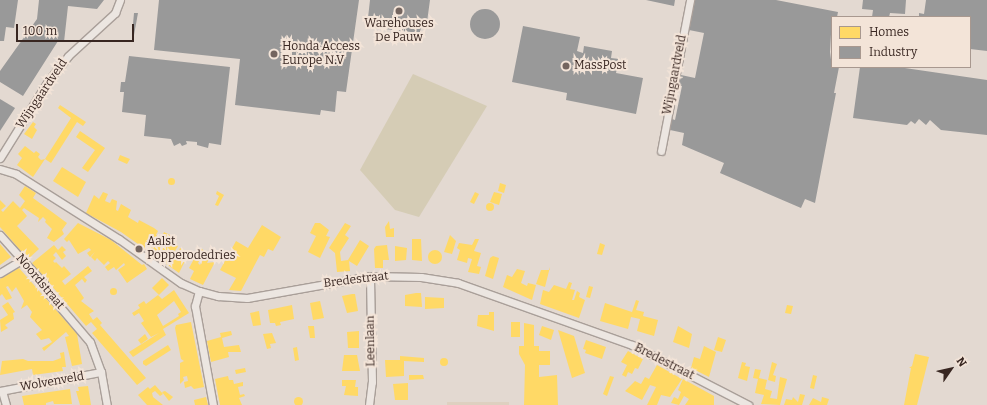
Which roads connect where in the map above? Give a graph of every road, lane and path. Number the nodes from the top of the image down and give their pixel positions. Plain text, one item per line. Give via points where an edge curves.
1 (120, 0) edge
2 (690, 0) edge
3 (661, 151) dead end
4 (0, 158) edge
5 (0, 170) edge
6 (0, 235) edge
7 (22, 260) junction
8 (0, 273) edge
9 (370, 276) junction
10 (199, 291) junction
11 (101, 372) junction
12 (1, 391) edge
13 (6, 405) edge
14 (107, 405) edge
15 (213, 405) edge
16 (369, 405) edge
17 (748, 405) edge

1 - 4 street, Wijngaardveld via 115,13 68,56 48,81
2 - 3 street, Wijngaardveld
5 - 10 street, Bredestraat via 16,174 119,239 181,283
6 - 7 street, Noordstraat
7 - 8 street
7 - 11 street, Noordstraat via 90,342
9 - 10 street, Bredestraat via 247,298 218,296
9 - 16 street, Leenlaan via 372,382
9 - 17 street, Bredestraat via 421,277 475,288 632,345
10 - 15 street via 195,306
11 - 12 street, Wolvenveld
11 - 14 street, Noordstraat
12 - 13 street

